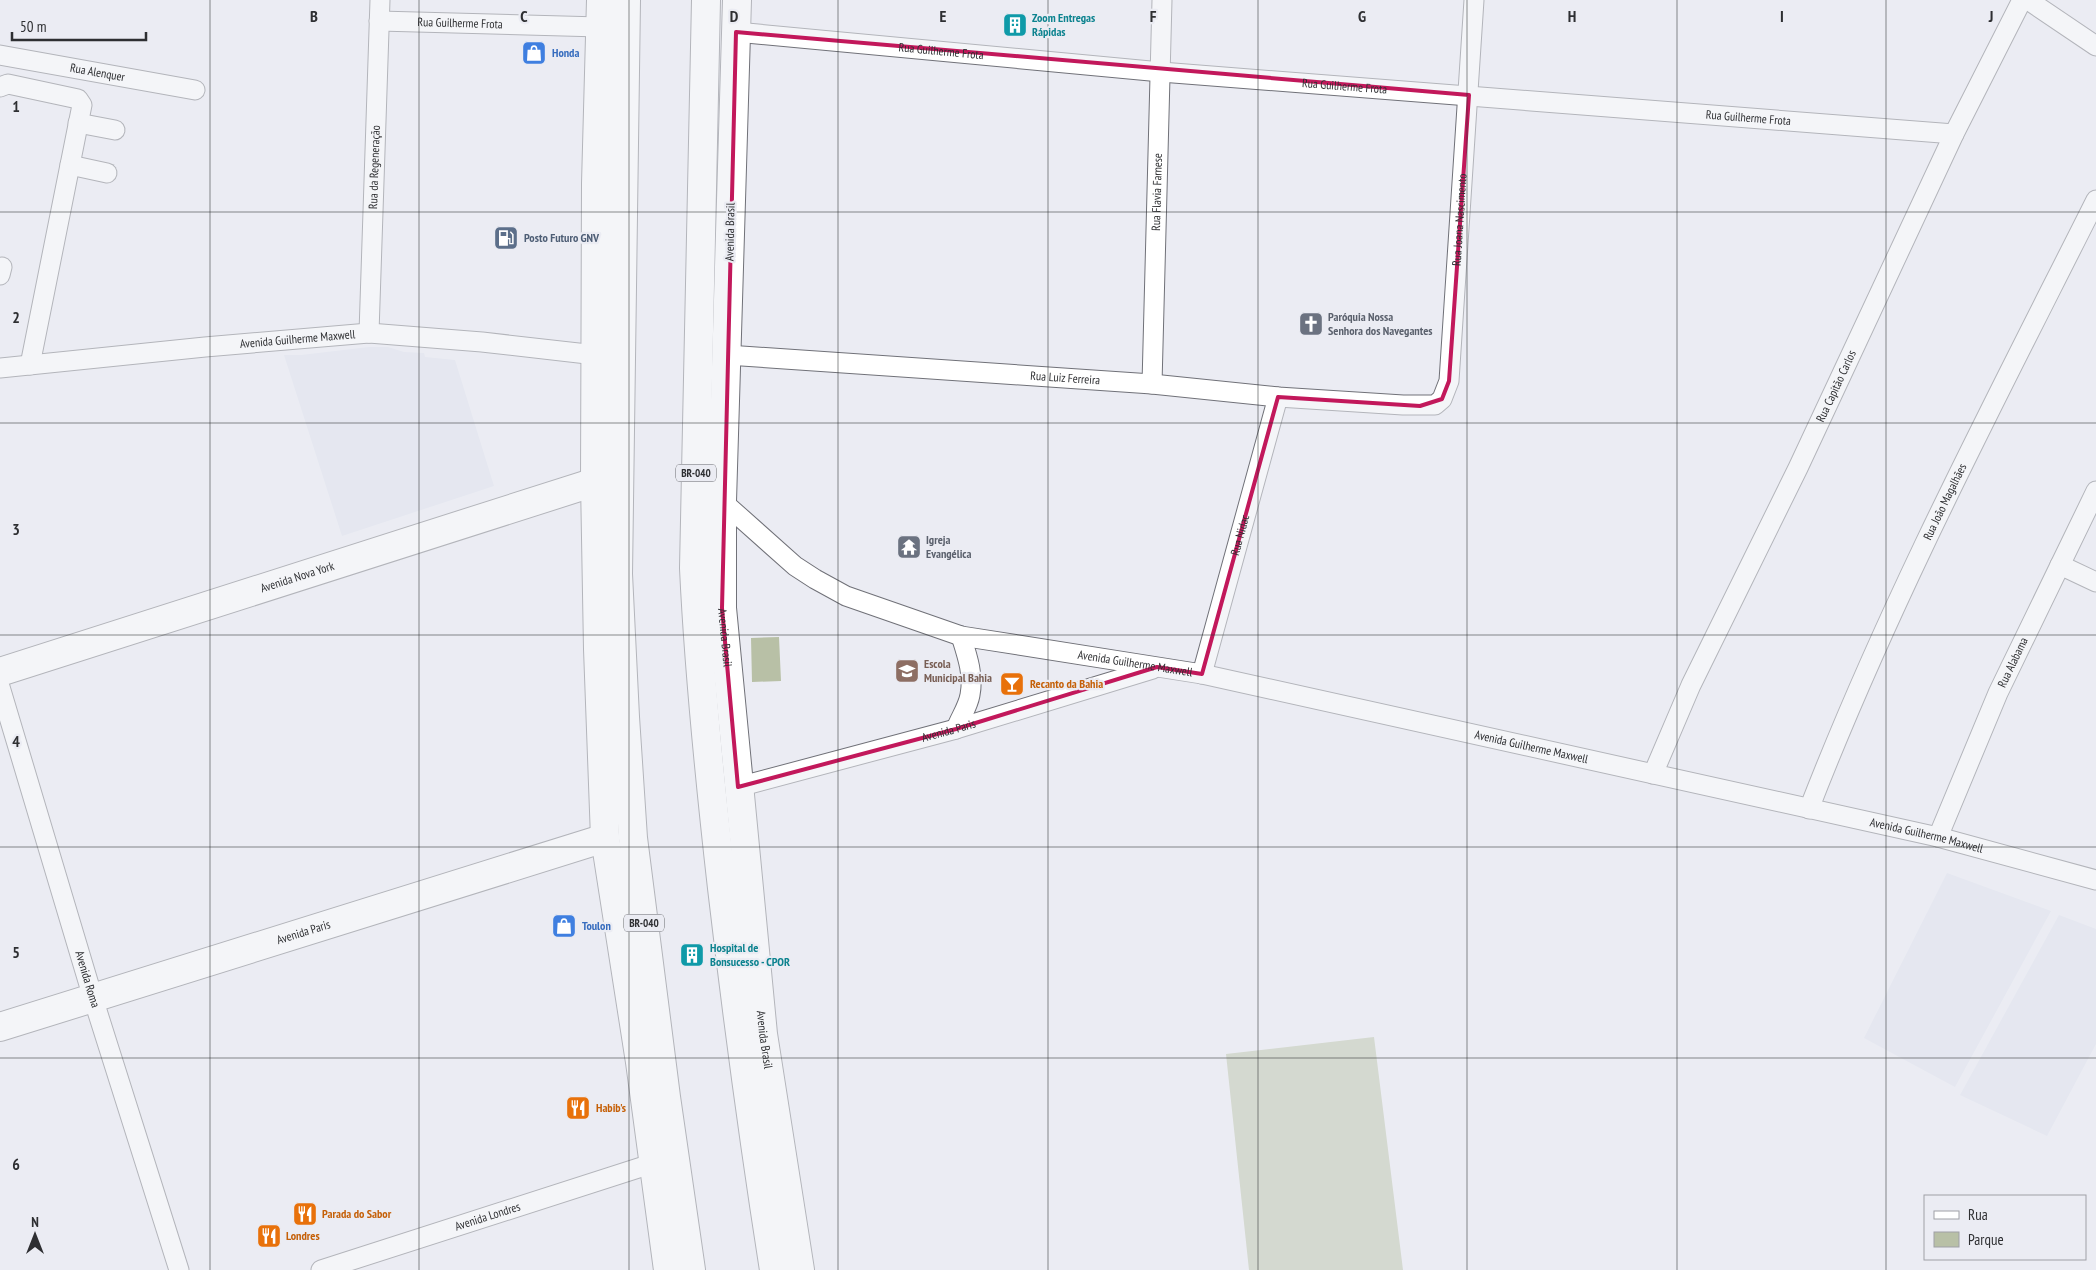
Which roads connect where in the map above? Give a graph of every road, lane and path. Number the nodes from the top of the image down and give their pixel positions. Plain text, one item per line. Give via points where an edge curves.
1 (380, 0) edge
2 (601, 0) edge
3 (626, 0) edge
4 (706, 0) edge
5 (736, 0) edge
6 (1162, 0) edge
7 (1474, 0) edge
8 (2022, 0) edge
9 (2028, 0) edge
10 (379, 21) junction
11 (600, 27) junction
12 (736, 32) junction
13 (2096, 46) edge
14 (0, 55) edge
15 (1161, 72) junction
16 (0, 87) edge
17 (195, 90) dead end
18 (624, 95) junction
19 (1469, 95) junction
20 (78, 123) junction
21 (115, 130) dead end
22 (1954, 134) junction
23 (70, 165) junction
24 (107, 173) dead end
25 (2096, 200) edge
26 (700, 231) junction
27 (369, 334) junction
28 (596, 355) junction
29 (727, 355) junction
30 (30, 365) junction
31 (0, 368) edge
32 (1152, 384) junction
33 (1278, 397) junction
34 (1403, 405) joint
35 (595, 482) junction
36 (2096, 493) edge
37 (722, 501) junction
38 (2060, 565) junction
39 (2096, 582) edge
40 (961, 636) junction
41 (1157, 667) junction
42 (0, 672) edge
43 (1202, 674) junction
44 (0, 687) edge
45 (956, 729) junction
46 (1653, 774) junction
47 (738, 787) junction
48 (1809, 809) junction
49 (605, 838) junction
50 (1938, 838) junction
51 (2096, 880) edge
52 (93, 998) junction
53 (0, 1027) edge
54 (654, 1163) junction
55 (179, 1270) edge
56 (321, 1270) edge
57 (668, 1270) edge
58 (691, 1270) edge
59 (774, 1270) edge
60 (800, 1270) edge

1 - 10 street, Rua da Regeneração
2 - 11 main road
3 - 18 main road, BR-040
4 - 26 main road, Avenida Brasil / BR-040
5 - 12 main road, Avenida Brasil
6 - 15 street, Rua Flavia Farnese
7 - 19 street, Rua Joana Nascimento
8 - 22 street, Rua Capitão Carlos
9 - 13 street
10 - 11 street, Rua Guilherme Frota
10 - 27 street, Rua da Regeneração
11 - 28 main road
12 - 15 street, Rua Guilherme Frota
12 - 29 main road, Avenida Brasil
14 - 17 street, Rua Alenquer
15 - 19 street, Rua Guilherme Frota
15 - 32 street, Rua Flavia Farnese
16 - 20 street via 8,84 78,99 82,105
18 - 28 main road via 613,151 607,308
18 - 58 main road, BR-040 via 618,574 625,716 634,838 661,1062
19 - 22 street, Rua Guilherme Frota
19 - 34 street, Rua Joana Nascimento via 1449,381 1442,399 1434,404
20 - 21 street
20 - 23 street
22 - 46 street, Rua Capitão Carlos via 1798,468 1691,685
23 - 24 street
23 - 30 street
25 - 48 street, Rua João Magalhães via 1917,560
26 - 37 main road
26 - 59 main road, Avenida Brasil / BR-040 via 694,568 698,653 738,1031
27 - 28 street, Avenida Guilherme Maxwell
27 - 30 street, Avenida Guilherme Maxwell
28 - 35 main road
29 - 32 street, Rua Luiz Ferreira
29 - 37 main road, Avenida Brasil
30 - 31 street, Avenida Guilherme Maxwell
32 - 33 street, Rua Luiz Ferreira
33 - 34 street, Rua Luiz Ferreira
33 - 43 street, Rua Nidac
35 - 42 main road, Avenida Nova York
35 - 49 main road
36 - 38 street, Rua Alabama
37 - 40 street, Avenida Guilherme Maxwell via 795,566 815,579 846,596
37 - 47 main road, Avenida Brasil via 722,608
38 - 39 street
38 - 50 street, Rua Alabama via 1998,693
40 - 41 street, Avenida Guilherme Maxwell
40 - 45 street via 971,680 970,696
41 - 43 street, Avenida Guilherme Maxwell
41 - 45 street, Avenida Paris
43 - 46 street, Avenida Guilherme Maxwell
44 - 52 street, Avenida Roma
45 - 47 street, Avenida Paris
46 - 48 street, Avenida Guilherme Maxwell
47 - 60 main road, Avenida Brasil via 763,1034
48 - 50 street, Avenida Guilherme Maxwell
49 - 52 main road, Avenida Paris
49 - 54 main road
50 - 51 street, Avenida Guilherme Maxwell
52 - 53 main road, Avenida Paris
52 - 55 street, Avenida Roma
54 - 56 street, Avenida Londres
54 - 57 main road

